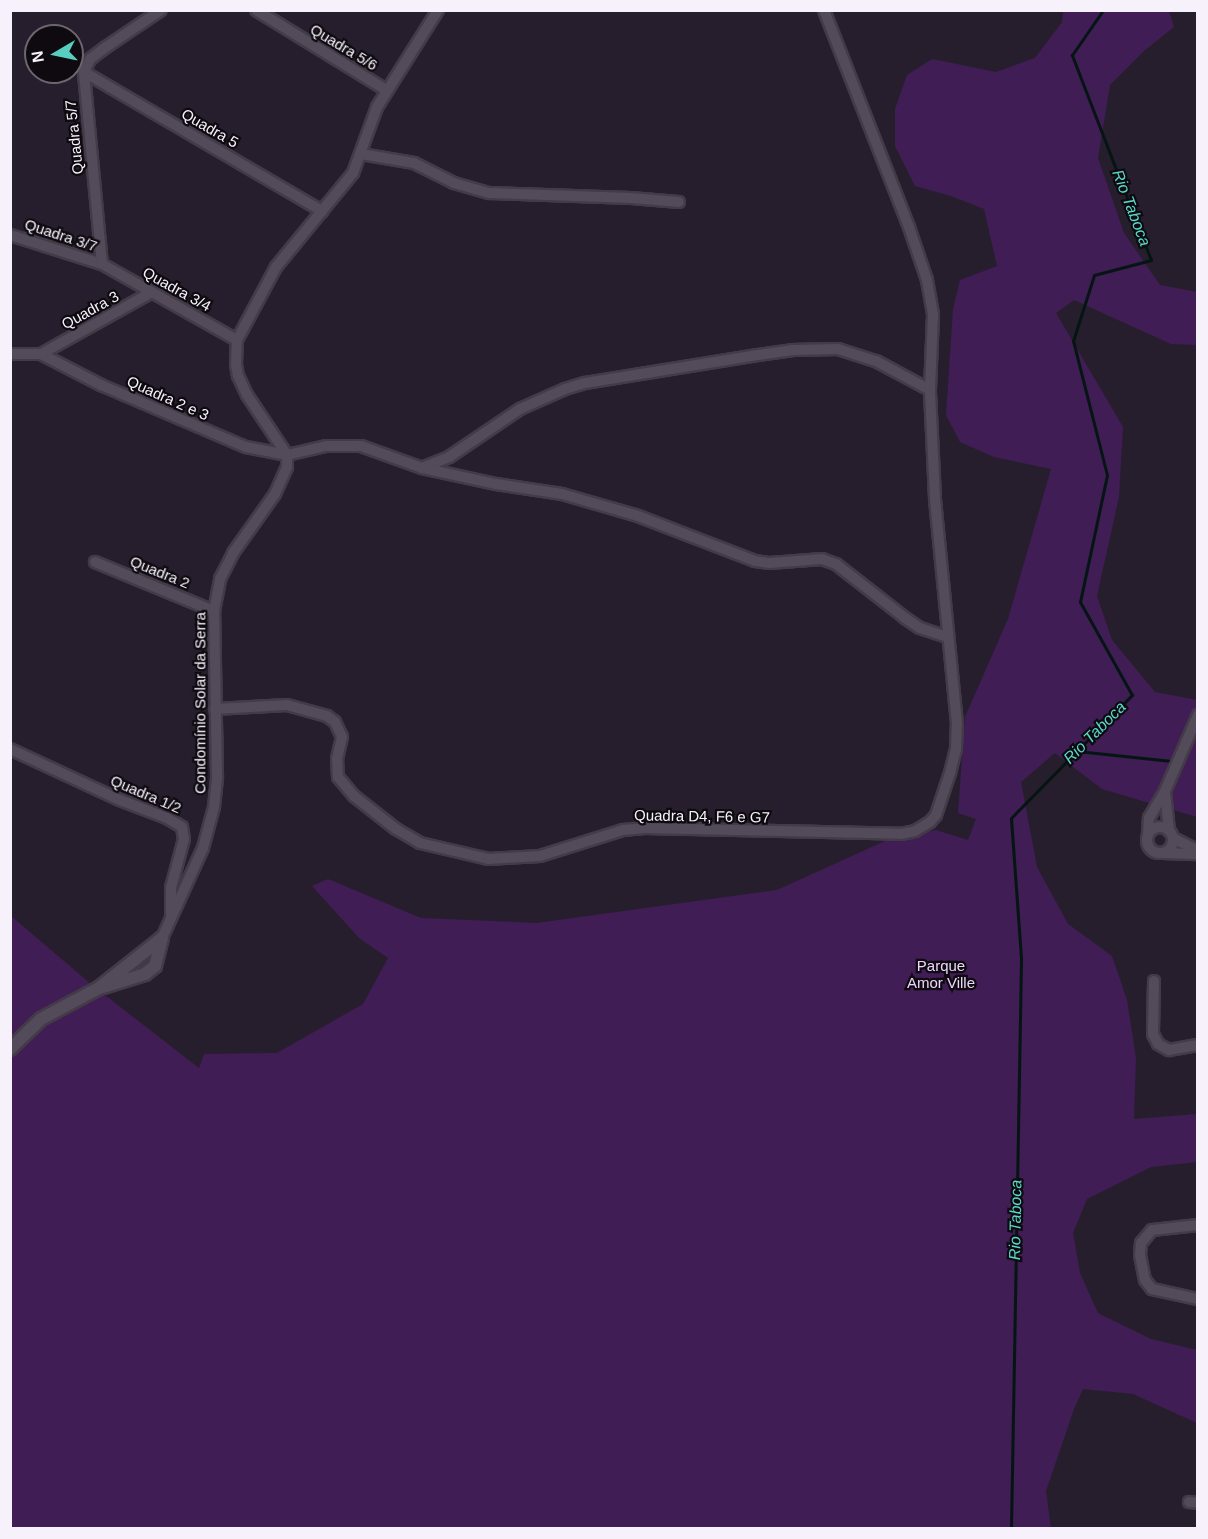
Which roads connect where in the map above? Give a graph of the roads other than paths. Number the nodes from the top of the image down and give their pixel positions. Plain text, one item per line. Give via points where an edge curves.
1 (161, 10) edge
2 (256, 10) edge
3 (438, 10) edge
4 (824, 10) edge
5 (84, 72) junction
6 (386, 90) junction
7 (361, 154) junction
8 (679, 202) dead end
9 (322, 211) junction
10 (10, 235) edge
11 (102, 264) junction
12 (152, 292) junction
13 (237, 340) junction
14 (10, 354) edge
15 (41, 354) junction
16 (930, 390) junction
17 (287, 455) junction
18 (422, 468) junction
19 (95, 562) dead end
20 (214, 610) junction
21 (947, 637) junction
22 (215, 709) junction
23 (1197, 715) edge
24 (10, 748) edge
25 (1165, 791) junction
26 (1148, 835) junction
27 (1171, 835) junction
28 (1197, 852) edge
29 (1163, 853) junction
30 (171, 921) junction
31 (162, 938) joint
32 (1154, 981) dead end
33 (1197, 1045) edge
34 (10, 1049) edge
35 (1197, 1225) edge
36 (1197, 1299) edge

1 - 5 street via 90,59
2 - 6 street, Quadra 5/6
3 - 6 street
4 - 16 street via 927,280 933,323
5 - 9 street, Quadra 5
5 - 11 street, Quadra 5/7
6 - 7 street via 370,120
7 - 8 street via 414,163 454,183 490,193
7 - 9 street via 353,173
9 - 13 street via 276,267
10 - 11 street, Quadra 3/7
11 - 12 street, Quadra 3/4
12 - 13 street, Quadra 3/4
12 - 15 street, Quadra 3
13 - 17 street via 238,376
14 - 15 street
15 - 17 street, Quadra 2 e 3 via 224,440
16 - 18 street via 856,353 821,348 769,353 565,389 520,409 449,457
16 - 21 street
17 - 18 street via 326,446 361,446
17 - 20 street, Condomínio Solar da Serra via 284,479 226,566
18 - 21 street via 561,494 638,516 755,561 822,560 836,564 920,628
19 - 20 street, Quadra 2
20 - 22 street, Condomínio Solar da Serra
21 - 22 street, Quadra D4, F6 e G7 via 956,748 936,815 925,827 890,834 645,828 623,830 540,856 488,859 420,843 354,796 338,777 342,737 335,722 327,716 287,705
22 - 30 street, Condomínio Solar da Serra via 217,776 212,818
23 - 25 street
24 - 30 street, Quadra 1/2 via 182,827 184,839 171,888
25 - 26 street via 1149,818
25 - 27 street
26 - 27 street via 1157,828
26 - 29 street via 1149,847 1155,853
27 - 28 street
27 - 29 street via 1170,849
28 - 29 street
30 - 31 street, Condomínio Solar da Serra
31 - 34 street, Condomínio Solar da Serra via 99,988 41,1019
32 - 33 street via 1155,1039 1169,1050
35 - 36 street via 1152,1230 1141,1243 1140,1255 1145,1280 1152,1289

